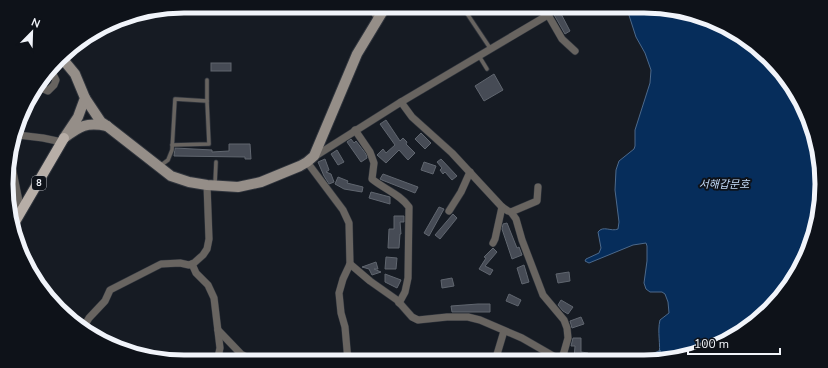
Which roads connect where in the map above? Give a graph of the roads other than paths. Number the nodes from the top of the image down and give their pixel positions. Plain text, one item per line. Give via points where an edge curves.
1 (375, 13) edge
2 (381, 13) edge
3 (467, 13) edge
4 (548, 15) joint
5 (378, 18) junction
6 (490, 48) junction
7 (575, 50) dead end
8 (478, 56) junction
9 (65, 61) edge
10 (487, 69) dead end
11 (53, 74) edge
12 (207, 80) dead end
13 (42, 88) edge
14 (85, 98) junction
15 (207, 101) junction
16 (400, 102) junction
17 (107, 126) junction
18 (355, 130) junction
19 (20, 136) edge
20 (63, 140) junction
21 (172, 145) junction
22 (310, 159) junction
23 (216, 162) dead end
24 (159, 167) junction
25 (13, 172) edge
26 (470, 172) junction
27 (211, 185) junction
28 (538, 187) dead end
29 (502, 207) junction
30 (15, 211) edge
31 (449, 211) dead end
32 (511, 212) junction
33 (16, 219) edge
34 (493, 243) dead end
35 (192, 264) junction
36 (350, 264) junction
37 (399, 303) junction
38 (86, 324) edge
39 (218, 330) junction
40 (504, 331) junction
41 (218, 355) edge
42 (243, 355) edge
43 (347, 355) edge
44 (497, 355) edge
45 (552, 355) edge
46 (563, 355) edge

1 - 5 street
2 - 5 street
3 - 6 lane
4 - 6 street
4 - 7 street via 562,39
5 - 22 street via 357,54
6 - 8 street
8 - 10 lane
8 - 16 street
9 - 14 street via 75,74
11 - 13 street via 56,80 54,86 48,91
12 - 15 lane
14 - 17 street via 101,122
14 - 20 street via 78,118
15 - 21 lane via 175,99
15 - 21 lane via 209,144
16 - 18 street
16 - 26 street via 412,117
17 - 20 street via 88,124 79,127
17 - 24 street
18 - 22 street
18 - 37 street via 370,152 374,163 372,179 404,199 409,207 408,278
19 - 20 street
20 - 33 main road, 8
21 - 24 lane via 168,160
22 - 27 street via 261,182 238,187
22 - 36 street via 349,223
23 - 27 lane
24 - 27 street via 172,176
25 - 30 street via 19,201
26 - 29 street
26 - 31 street
27 - 35 street via 207,249
28 - 32 street via 537,201
29 - 32 street
29 - 34 street
32 - 46 street via 516,219 542,295 564,320 567,328 568,338
35 - 38 street via 161,264 110,290 105,301
35 - 39 street via 196,273 208,285 214,298
36 - 37 street
36 - 43 street via 339,293
37 - 40 street via 418,320 468,317
39 - 41 street
39 - 42 street
40 - 44 street
40 - 45 street

